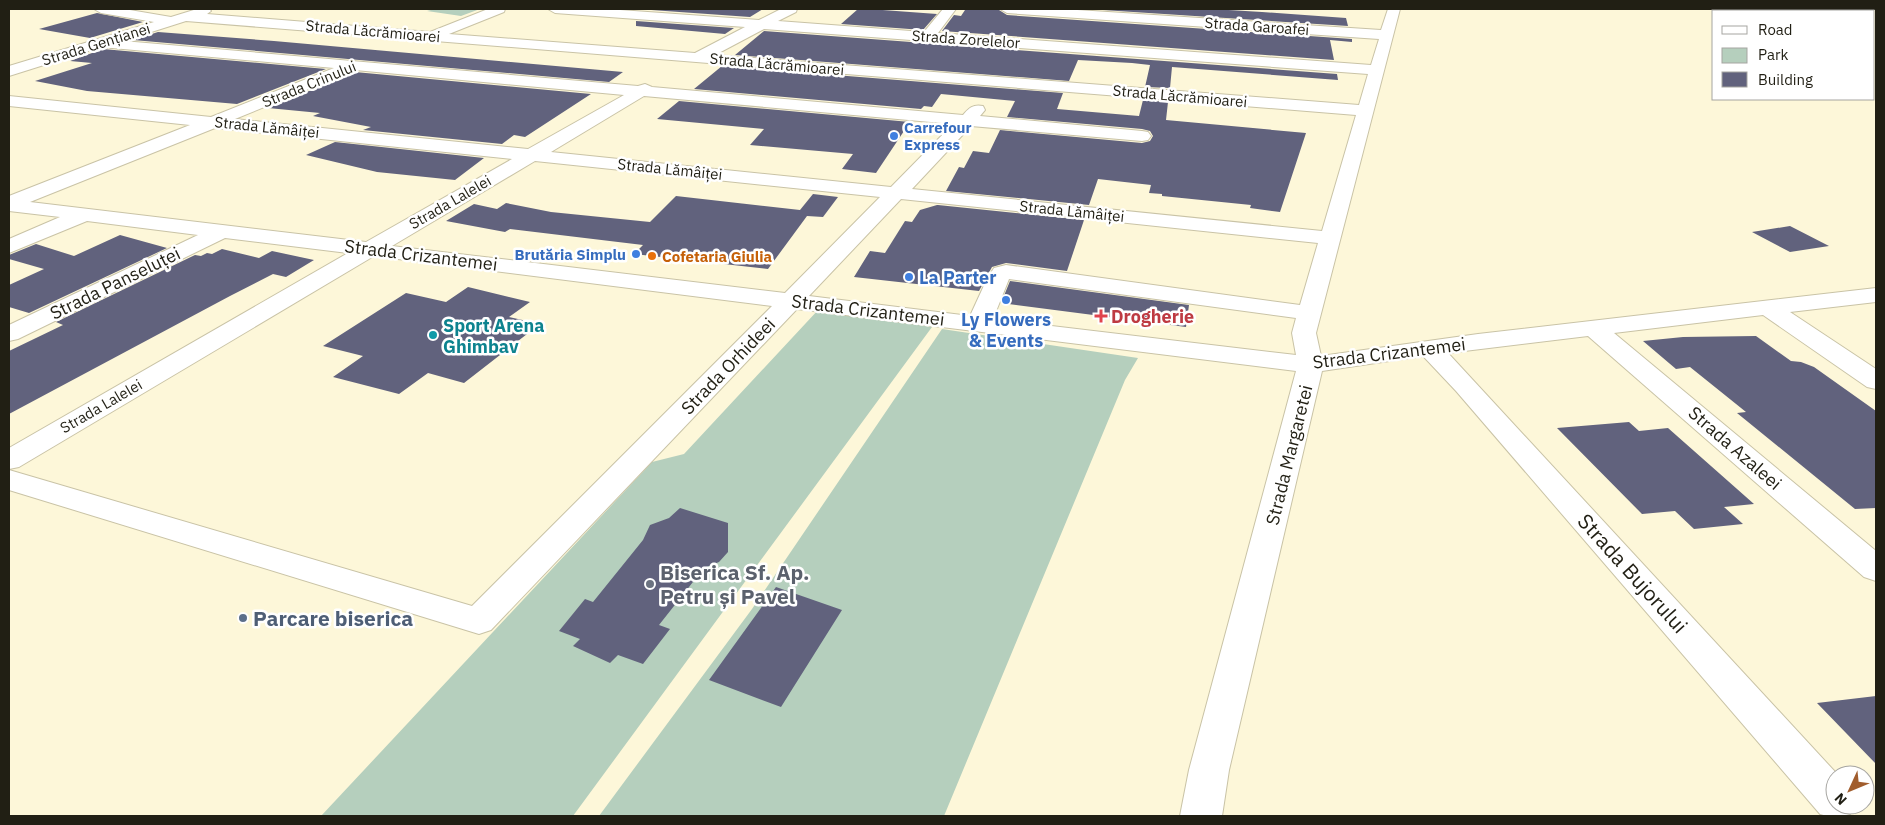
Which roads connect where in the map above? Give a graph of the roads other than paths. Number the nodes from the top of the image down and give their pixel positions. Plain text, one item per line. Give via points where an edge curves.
1 (101, 9) edge
2 (213, 9) edge
3 (498, 9) edge
4 (555, 9) edge
5 (791, 9) edge
6 (950, 9) edge
7 (1007, 9) edge
8 (1394, 9) edge
9 (613, 11) edge
10 (180, 19) junction
11 (762, 24) junction
12 (430, 36) junction
13 (928, 36) junction
14 (1387, 36) junction
15 (101, 43) junction
16 (698, 57) junction
17 (354, 66) junction
18 (1377, 70) junction
19 (9, 71) edge
20 (640, 91) junction
21 (9, 100) edge
22 (1366, 111) junction
23 (972, 115) junction
24 (215, 121) junction
25 (1142, 136) dead end
26 (532, 154) junction
27 (896, 192) junction
28 (9, 204) edge
29 (84, 214) junction
30 (222, 231) junction
31 (1330, 238) junction
32 (9, 246) edge
33 (370, 249) junction
34 (1876, 295) edge
35 (791, 301) junction
36 (1768, 308) junction
37 (1309, 313) junction
38 (979, 324) junction
39 (1594, 328) junction
40 (9, 334) edge
41 (1429, 348) junction
42 (1311, 365) junction
43 (1876, 381) edge
44 (9, 460) edge
45 (9, 480) edge
46 (1876, 569) edge
47 (1825, 790) edge
48 (1201, 816) edge

1 - 10 street, Strada Lăcrămioarei
2 - 10 street, Strada Gențianei
3 - 12 street, Strada Crinului
4 - 9 street, Strada Zorelelor
5 - 11 street, Strada Lalelei
6 - 13 street
7 - 14 street, Strada Garoafei
8 - 14 street, Strada Margaretei
9 - 11 street, Strada Zorelelor
10 - 12 street, Strada Lăcrămioarei
10 - 15 street, Strada Gențianei
11 - 13 street, Strada Zorelelor
11 - 16 street, Strada Lalelei
12 - 16 street, Strada Lăcrămioarei
12 - 17 street, Strada Crinului
13 - 18 street, Strada Zorelelor
14 - 18 street, Strada Margaretei
15 - 17 street
15 - 19 street, Strada Gențianei
16 - 20 street, Strada Lalelei
16 - 22 street, Strada Lăcrămioarei
17 - 20 street
17 - 24 street, Strada Crinului
18 - 22 street, Strada Margaretei
20 - 23 street
20 - 26 street, Strada Lalelei
21 - 24 street, Strada Lămâiței
22 - 31 street, Strada Margaretei
23 - 25 street
23 - 27 street, Strada Orhideei
24 - 26 street, Strada Lămâiței
24 - 28 street, Strada Crinului
26 - 27 street, Strada Lămâiței
26 - 33 street, Strada Lalelei
27 - 31 street, Strada Lămâiței
27 - 35 street, Strada Orhideei
28 - 29 street, Strada Crizantemei
29 - 30 street, Strada Crizantemei
29 - 32 street
30 - 33 street, Strada Crizantemei
30 - 40 street, Strada Panseluței
31 - 37 street, Strada Margaretei
33 - 35 street, Strada Crizantemei
33 - 44 street, Strada Lalelei
34 - 36 street, Strada Crizantemei
35 - 38 street, Strada Crizantemei
35 - 45 street, Strada Orhideei via 479,622
36 - 39 street, Strada Crizantemei
36 - 43 street
37 - 38 street via 1006,272 998,279
37 - 42 street, Strada Margaretei via 1304,333
38 - 42 street, Strada Crizantemei
39 - 41 street, Strada Crizantemei
39 - 46 street, Strada Azaleei
41 - 42 street, Strada Crizantemei
41 - 47 street, Strada Bujorului
42 - 48 street, Strada Margaretei via 1208,770

